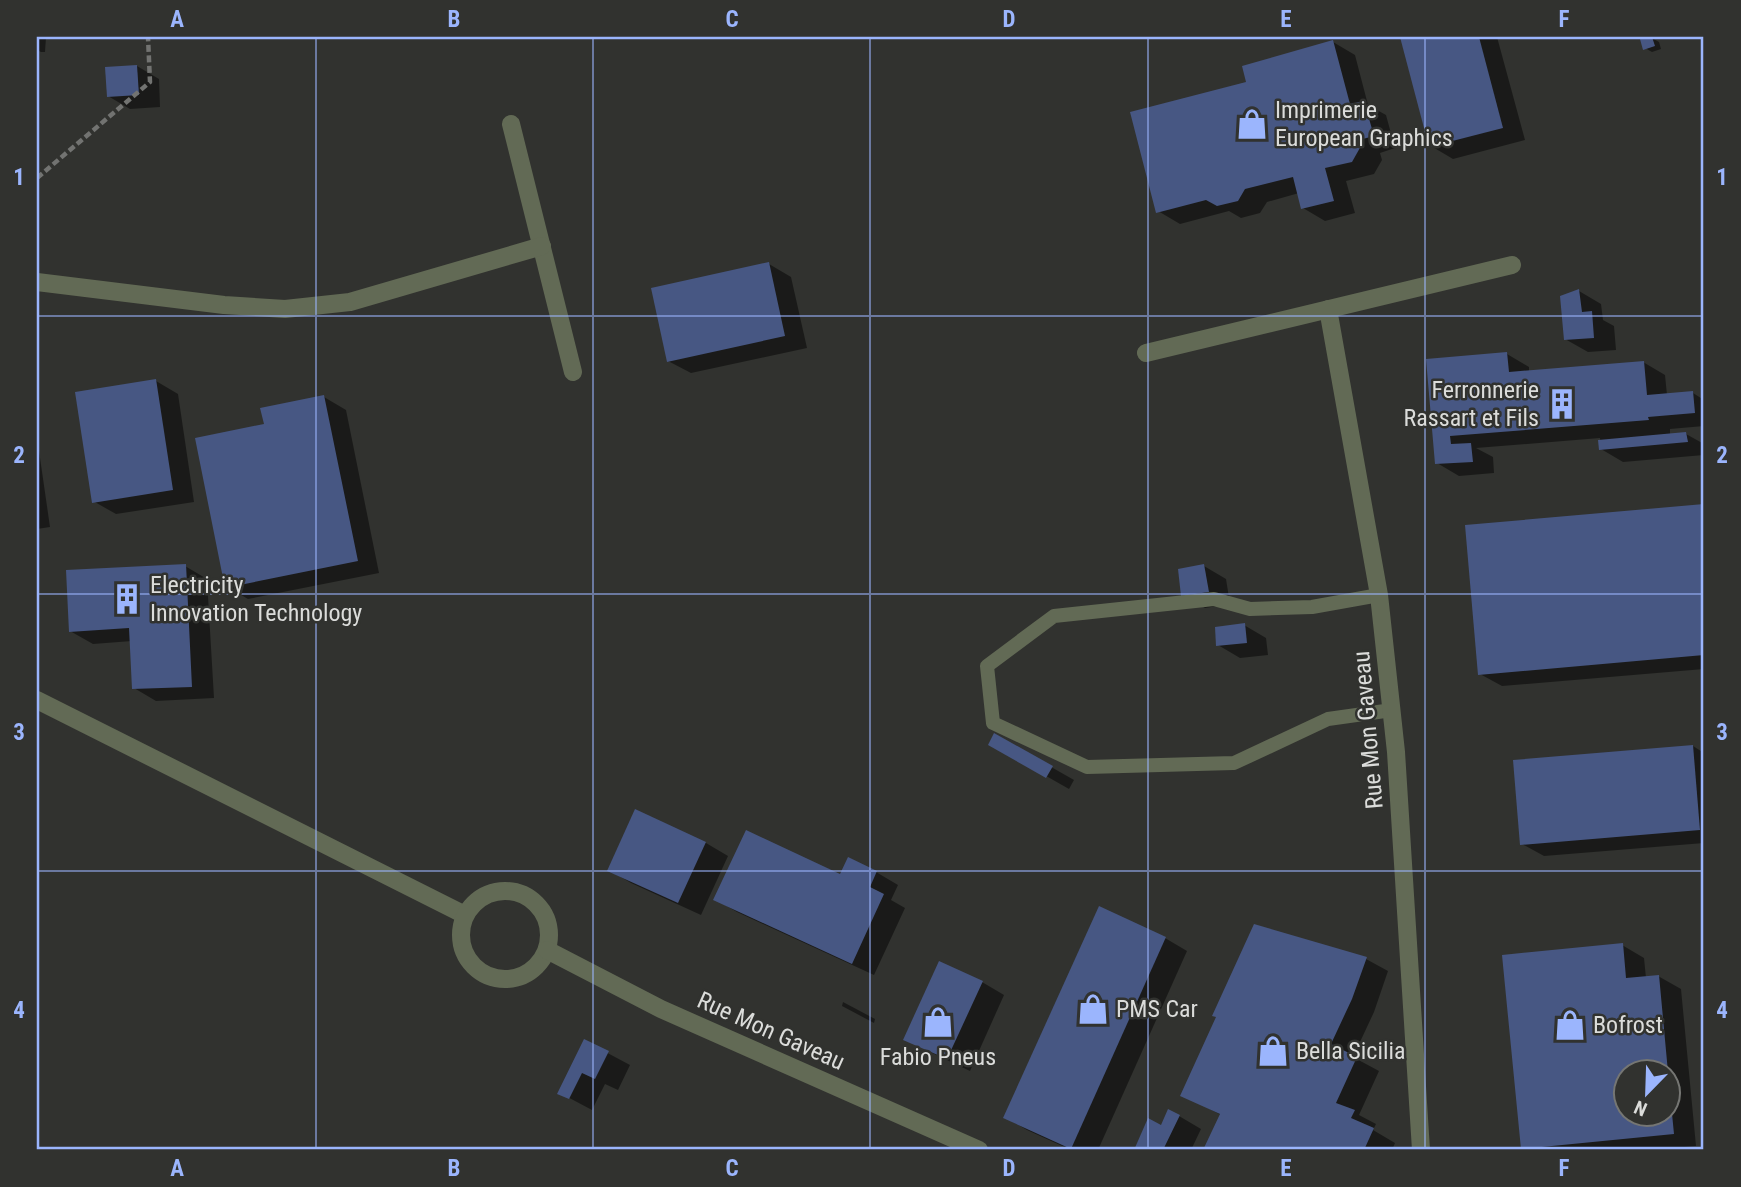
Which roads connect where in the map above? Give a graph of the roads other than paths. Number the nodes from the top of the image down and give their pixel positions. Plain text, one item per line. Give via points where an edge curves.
1 (511, 124) dead end
2 (542, 246) junction
3 (1512, 265) dead end
4 (37, 282) edge
5 (1328, 309) junction
6 (1146, 353) dead end
7 (573, 372) dead end
8 (1380, 595) junction
9 (37, 700) edge
10 (1392, 710) junction
11 (465, 915) junction
12 (547, 950) junction
13 (979, 1150) edge
14 (1421, 1150) edge

1 - 2 street
2 - 4 street via 349,302 285,309
2 - 7 street
3 - 5 street
5 - 6 street
5 - 8 street, Rue Mon Gaveau
8 - 10 street, Rue Mon Gaveau
8 - 10 lane via 1312,607 1250,609 1214,599 1054,616 987,666 993,723 1087,767 1234,763 1328,719
9 - 11 street
10 - 14 street, Rue Mon Gaveau
11 - 12 street via 485,895 500,891 522,894 540,907 547,920
11 - 12 street via 460,929 466,958 488,976 502,980 530,972
12 - 13 street, Rue Mon Gaveau via 661,1009

